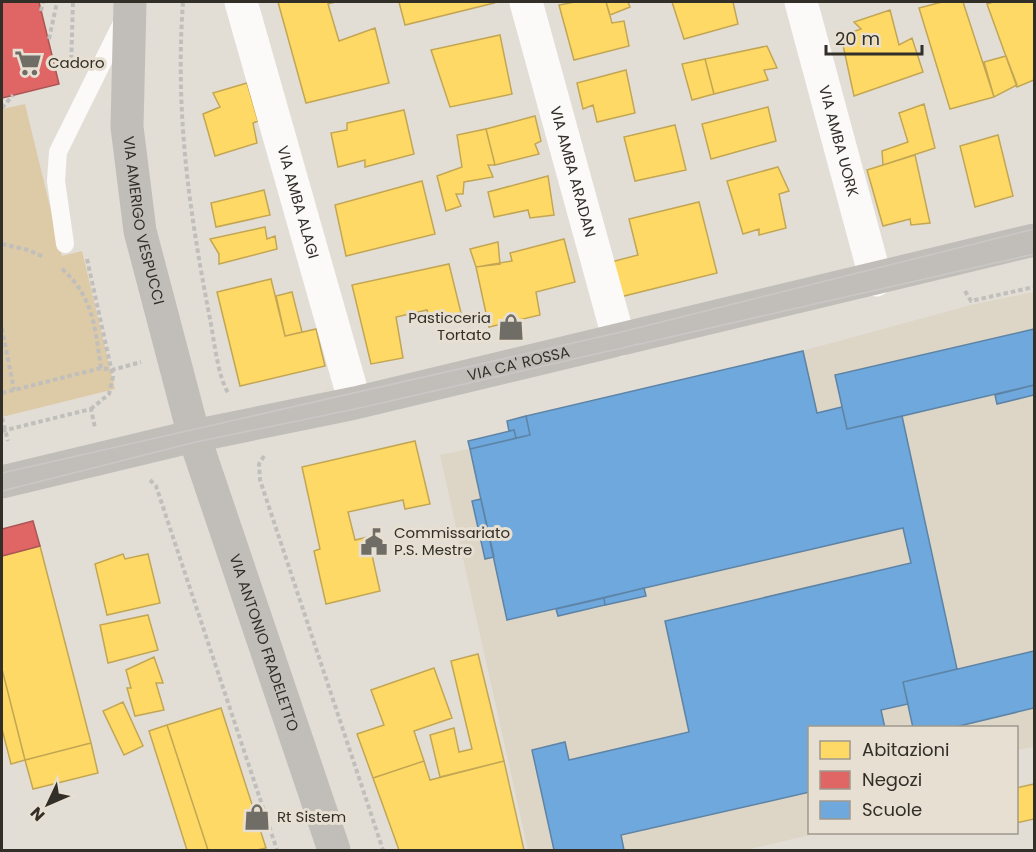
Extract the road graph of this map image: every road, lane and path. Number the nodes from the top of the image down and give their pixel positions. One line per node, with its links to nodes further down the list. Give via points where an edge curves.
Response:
1 (43, 2): 8 (path)
2 (57, 2): 9 (path)
3 (183, 2): 20 (path, via 183,156 215,345)
4 (241, 2): 24 (street, VIA AMBA ALAGI)
5 (526, 2): 19 (street, VIA AMBA ARADAN)
6 (801, 2): 15 (street, VIA AMBA UORK)
7 (130, 5): 14 (lane, via 58,152 56,181); 27 (street, VIA AMERIGO VESPUCCI, via 127,127 140,231)
8 (41, 11)
9 (49, 39)
10 (13, 95): 11 (path)
11 (2, 108)
12 (1035, 240): 15 (street, VIA CA' ROSSA)
13 (2, 244): 21 (path, via 53,262 77,282 91,308)
14 (65, 244)
15 (876, 280): 19 (street, VIA CA' ROSSA)
16 (963, 284): 17 (path, via 971,301)
17 (1035, 287)
18 (2, 328): 22 (path)
19 (619, 340): 24 (street, VIA CA' ROSSA)
20 (206, 347)
21 (101, 368): 22 (path); 26 (path, via 112,370 113,383 109,394 91,410)
22 (14, 390): 23 (path)
23 (2, 393)
24 (355, 404): 27 (street, VIA CA' ROSSA)
25 (2, 418): 26 (path)
26 (3, 431): 28 (path)
27 (194, 436): 30 (street, VIA CA' ROSSA); 33 (street, VIA ANTONIO FRADELETTO)
28 (8, 441)
29 (259, 472): 34 (path, via 298,601)
30 (2, 482)
31 (160, 498): 32 (path)
32 (277, 850)
33 (334, 850)
34 (383, 850)

